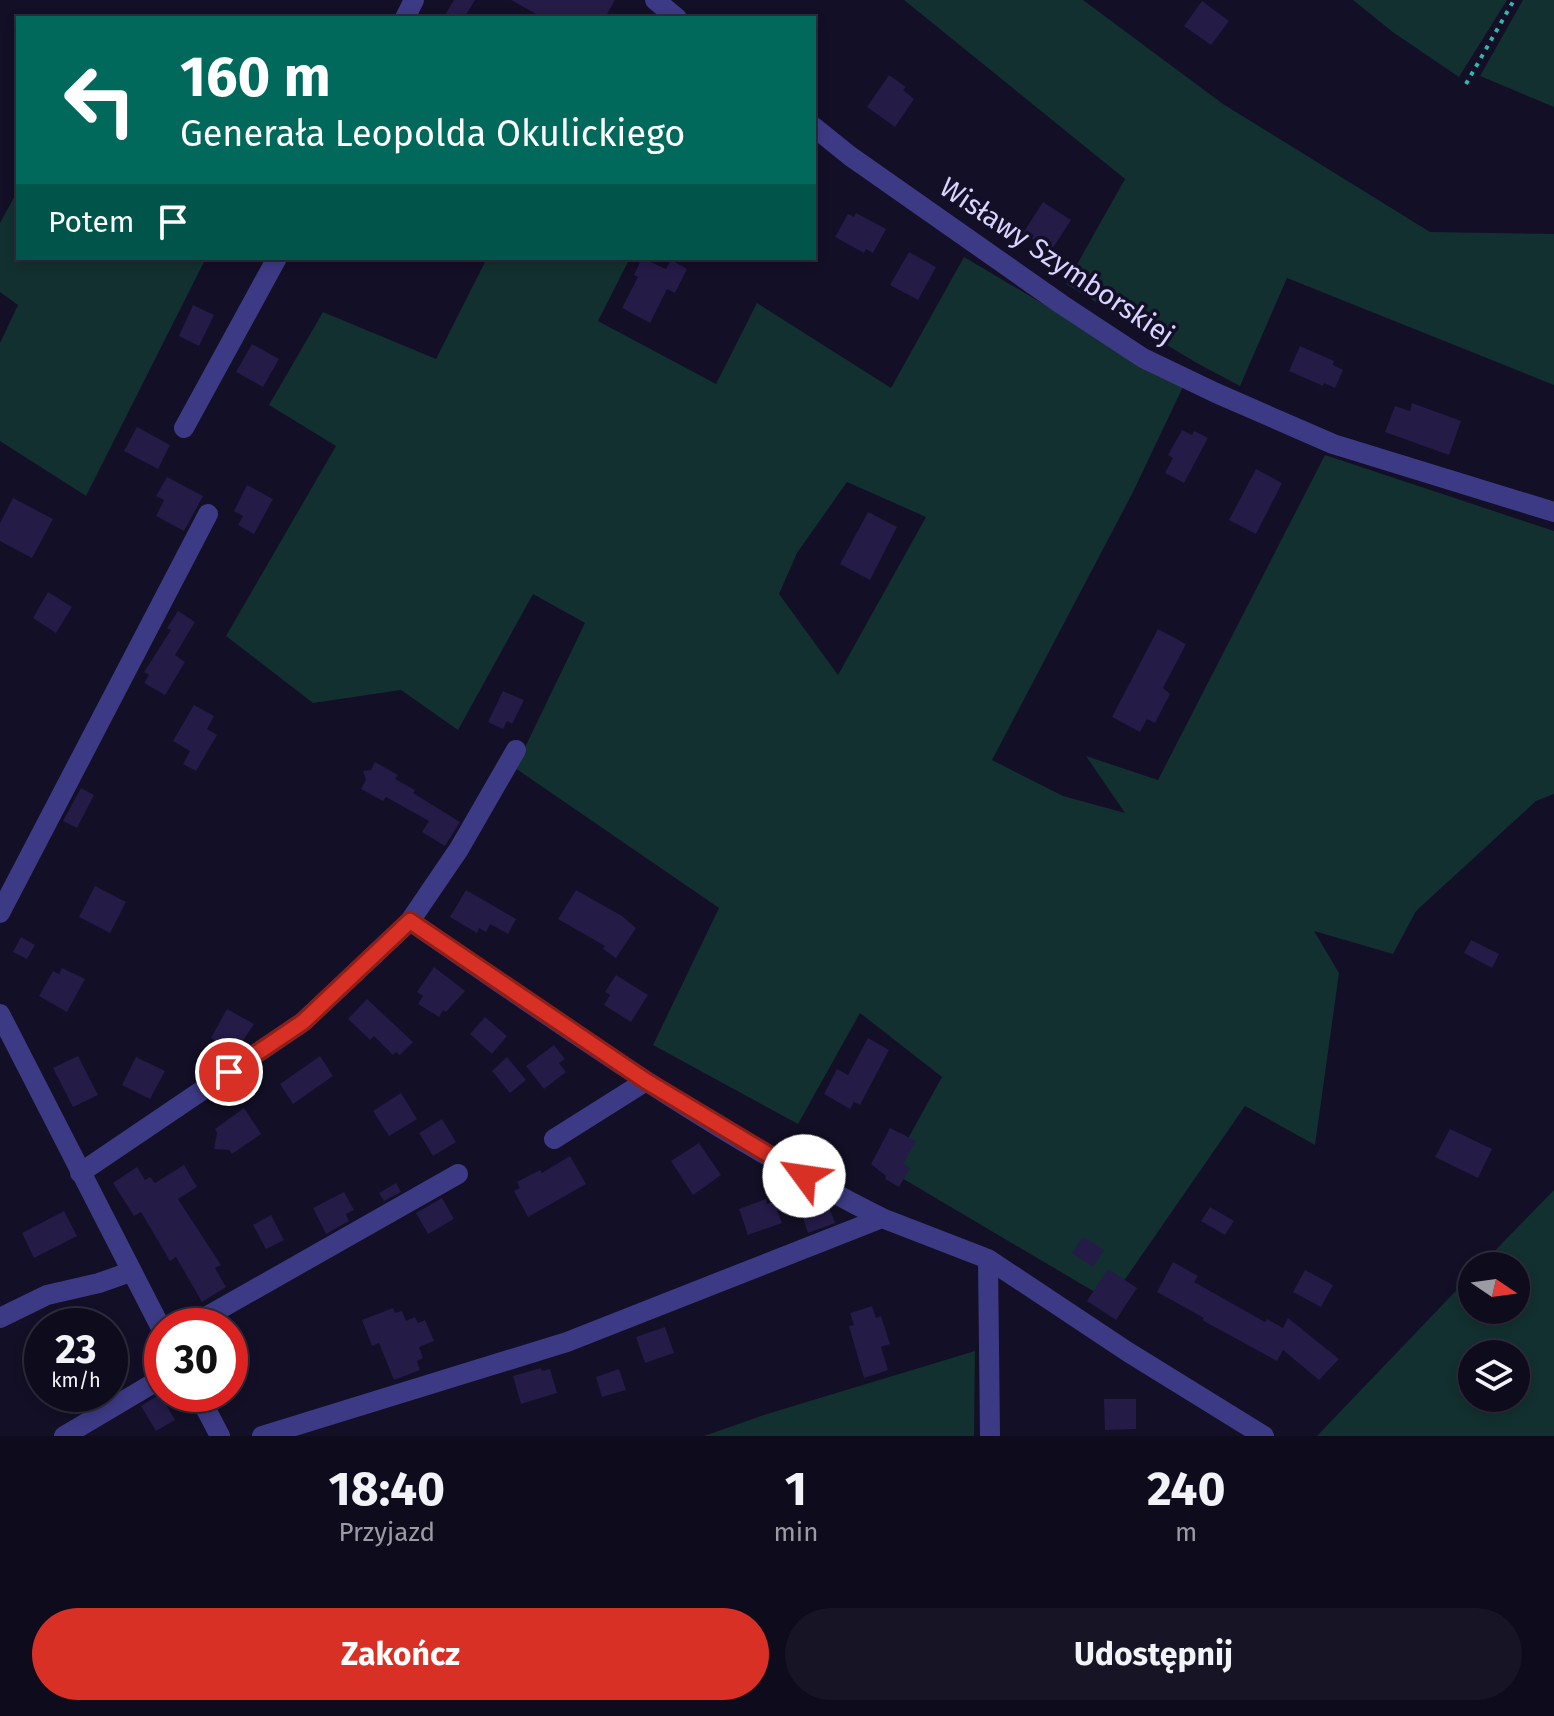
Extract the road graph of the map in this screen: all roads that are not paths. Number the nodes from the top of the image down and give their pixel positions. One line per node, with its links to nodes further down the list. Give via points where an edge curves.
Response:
1 (655, 0): 2 (street)
2 (675, 16)
3 (816, 129): 6 (street, Wisławy Szymborskiej, via 1143,358 1333,444)
4 (276, 260): 5 (street)
5 (184, 428)
6 (1554, 512)
7 (208, 514): 9 (street)
8 (516, 750): 10 (street)
9 (0, 913)
10 (410, 921): 12 (street); 14 (street, via 303,1022)
11 (0, 1014): 14 (street)
12 (646, 1081): 13 (street); 16 (street)
13 (554, 1139)
14 (80, 1173): 18 (street)
15 (458, 1174): 20 (street)
16 (882, 1218): 17 (street); 26 (street, via 567,1342)
17 (988, 1259): 27 (street); 28 (street)
18 (130, 1272): 19 (street); 21 (street, via 47,1295)
19 (150, 1308)
20 (222, 1308)
21 (0, 1318)
22 (144, 1389): 24 (street)
23 (207, 1412): 25 (street)
24 (64, 1436)
25 (220, 1436)
26 (262, 1436)
27 (990, 1436)
28 (1264, 1436)

